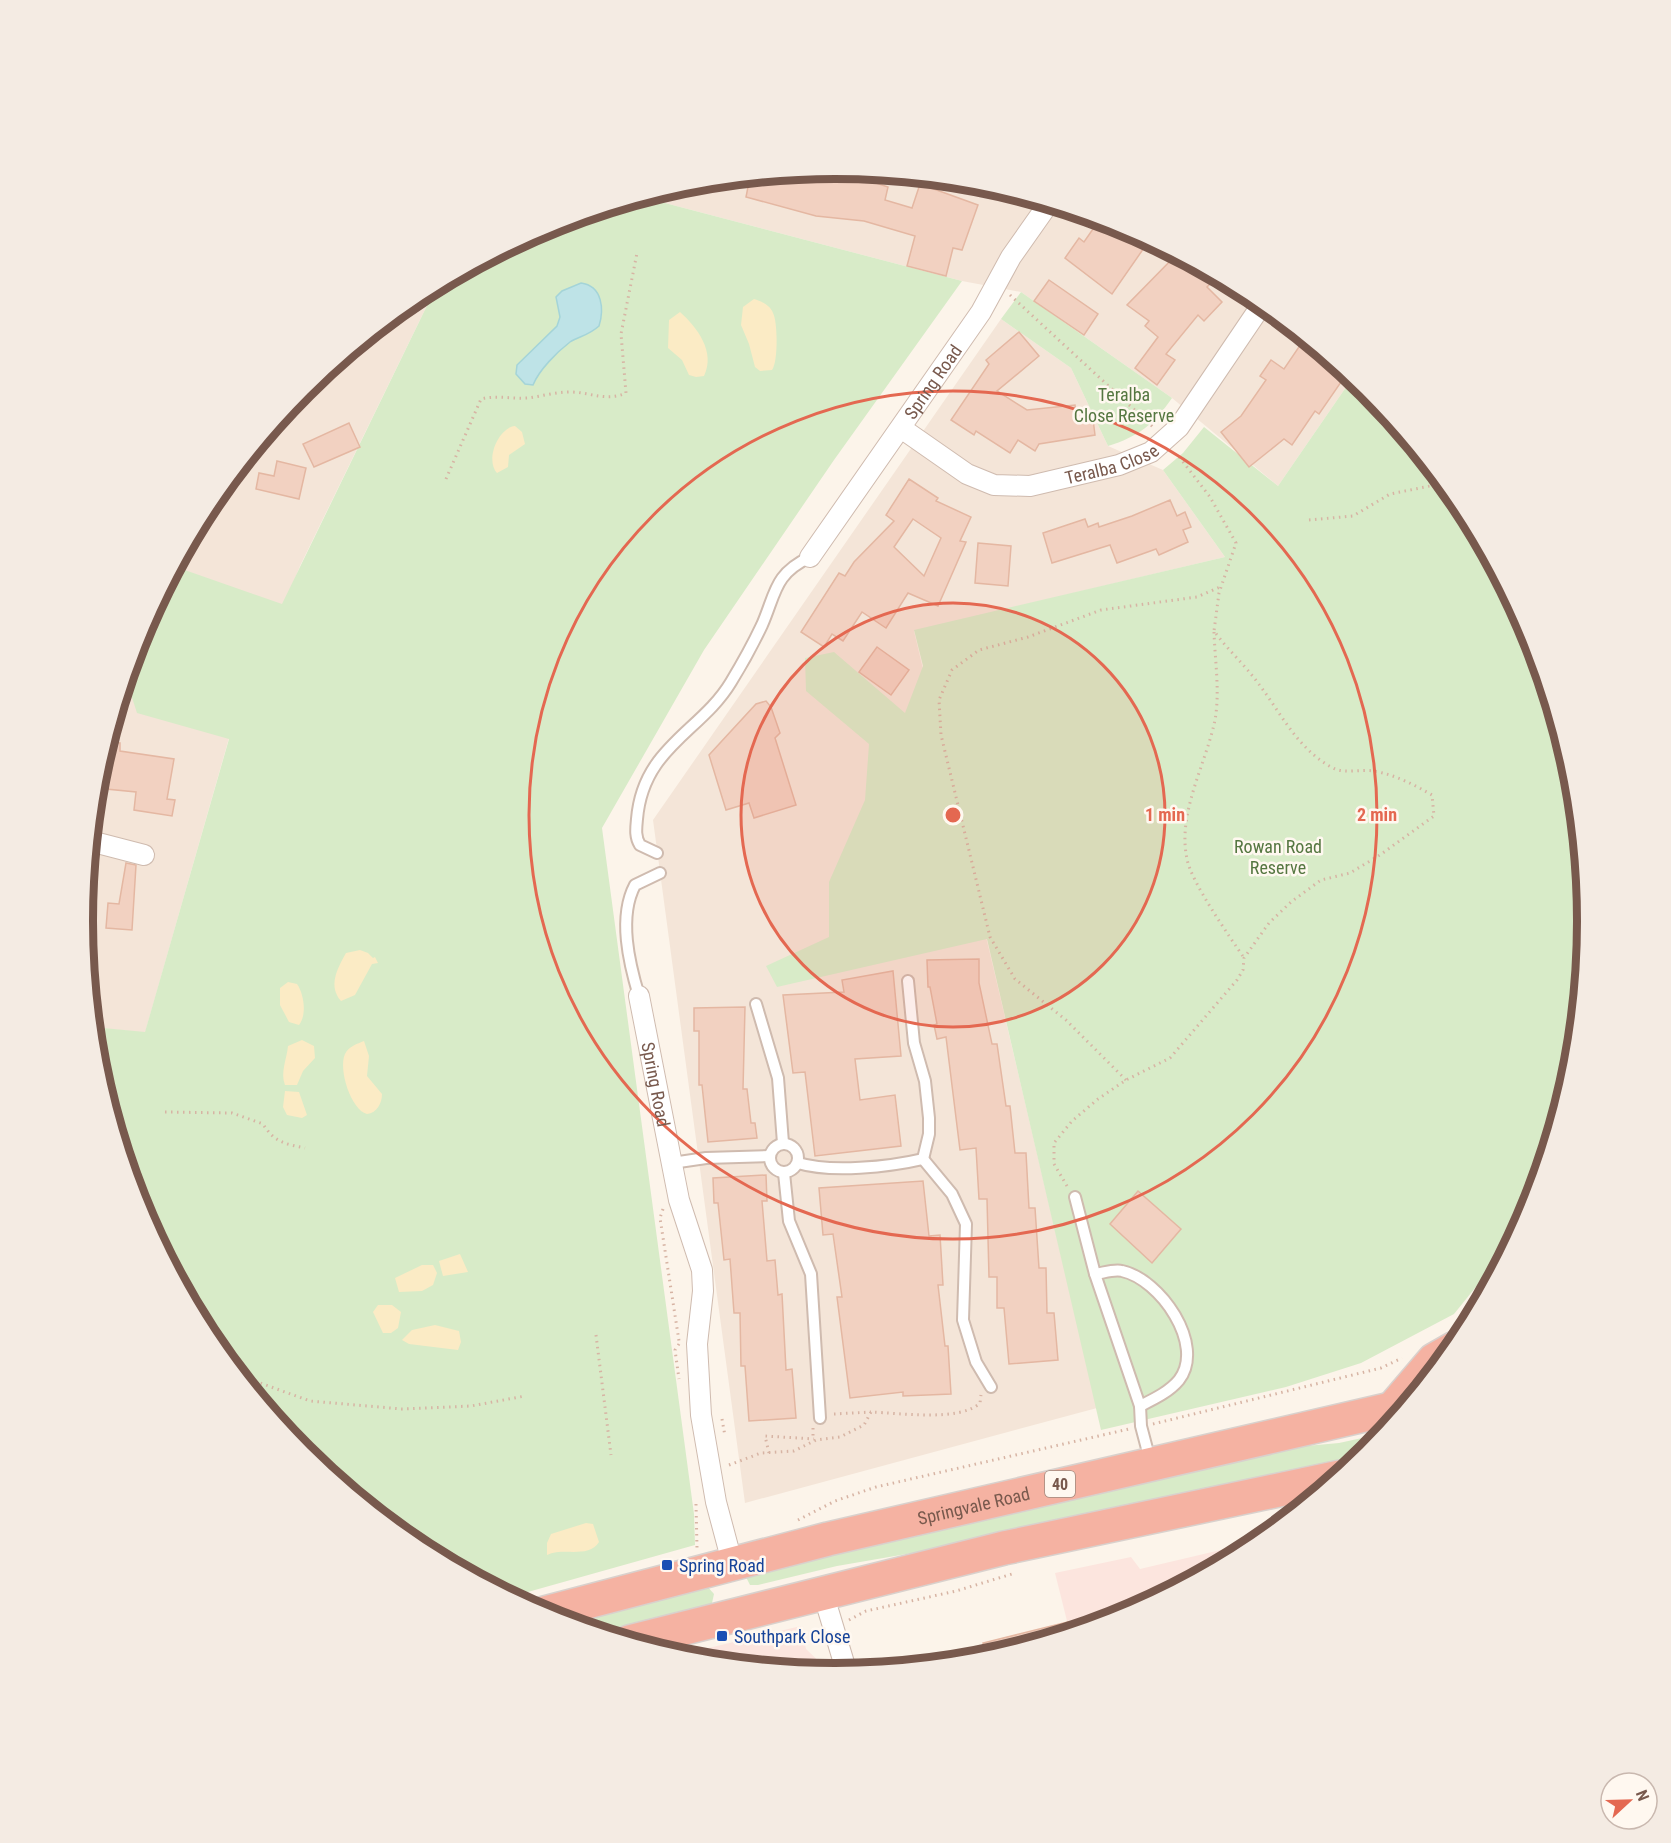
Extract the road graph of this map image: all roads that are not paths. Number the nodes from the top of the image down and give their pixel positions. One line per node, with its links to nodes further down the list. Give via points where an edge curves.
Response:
1 (1045, 209): 3 (street, Spring Road, via 1011,257 981,312)
2 (1258, 311): 3 (street, Teralba Close, via 1179,427 1142,456 1119,465 1040,484 994,485 975,479)
3 (901, 428): 4 (street, Spring Road)
4 (810, 557): 6 (lane, via 791,567 776,588 730,685 669,747 649,778 639,802 636,834 640,845)
5 (98, 843): 7 (street)
6 (657, 853)
7 (144, 855)
8 (660, 873): 10 (lane, via 635,885 627,908)
9 (908, 981): 14 (lane, via 928,1118)
10 (639, 996): 15 (street, Spring Road)
11 (756, 1004): 12 (lane, via 778,1078)
12 (783, 1143): 13 (lane, via 774,1147); 16 (lane, via 793,1149)
13 (770, 1156): 15 (lane); 17 (lane, via 774,1167)
14 (923, 1159): 16 (lane, via 823,1168); 22 (lane, via 952,1194 967,1227 963,1320 972,1352)
15 (672, 1163): 28 (street, Spring Road, via 702,1270 697,1364 704,1437)
16 (798, 1163): 17 (lane, via 793,1171)
17 (784, 1173): 25 (lane, via 789,1221 811,1274)
18 (1075, 1197): 19 (lane)
19 (1095, 1274): 23 (lane); 23 (lane, via 1122,1271 1148,1282 1169,1305 1182,1330 1188,1354 1180,1379 1159,1397)
20 (1437, 1356): 21 (highway)
21 (1417, 1384)
22 (991, 1387)
23 (1140, 1406): 26 (lane)
24 (1397, 1408): 26 (highway, Springvale Road / 40)
25 (820, 1417)
26 (1151, 1463): 28 (highway, Springvale Road / 40)
27 (1325, 1480): 29 (highway, via 1085,1530)
28 (729, 1552): 30 (highway, Springvale Road / 40); 31 (highway)
29 (823, 1593): 31 (highway); 33 (street)
30 (542, 1603)
31 (744, 1612): 32 (highway)
32 (642, 1639)
33 (844, 1664)

